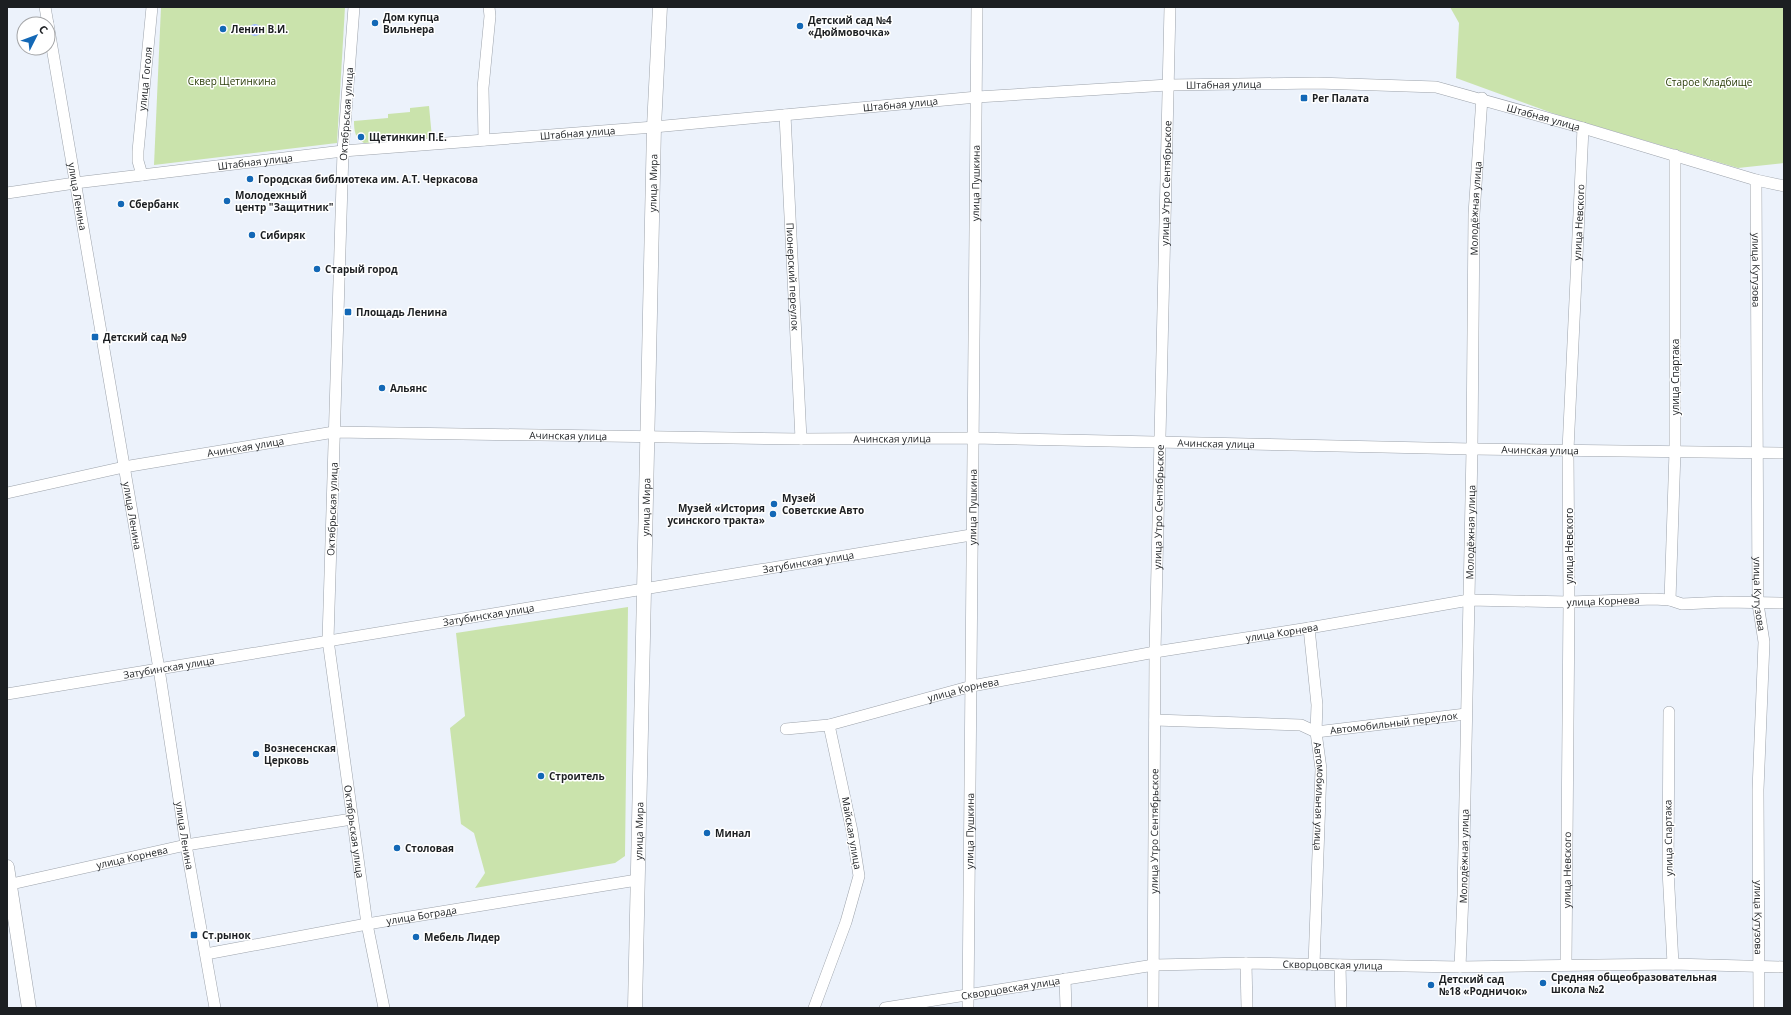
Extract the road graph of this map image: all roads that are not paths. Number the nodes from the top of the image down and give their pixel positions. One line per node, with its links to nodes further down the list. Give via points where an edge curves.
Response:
1 (152, 7): 17 (street, улица Гоголя, via 138,151)
2 (354, 7): 15 (street, Октябрьская улица)
3 (489, 7): 14 (street, via 483,88)
4 (660, 7): 12 (main road, улица Мира)
5 (977, 7): 9 (street, улица Пушкина)
6 (1170, 7): 8 (street, улица Утро Сентябрьское)
7 (53, 56): 19 (street, улица Ленина)
8 (1168, 85): 9 (street, Штабная улица); 10 (street, Штабная улица, via 1316,83 1436,87); 26 (street, улица Утро Сентябрьское)
9 (977, 97): 11 (street, Штабная улица); 24 (street, улица Пушкина)
10 (1482, 98): 13 (street, Штабная улица); 27 (street, Молодёжная улица, via 1474,214)
11 (785, 115): 12 (street, Штабная улица); 25 (street, Пионерский переулок)
12 (654, 127): 14 (street, Штабная улица); 23 (main road, улица Мира)
13 (1583, 128): 16 (street, Штабная улица); 28 (street, улица Невского)
14 (484, 140): 15 (street, Штабная улица)
15 (343, 151): 17 (street, Штабная улица); 22 (street, Октябрьская улица)
16 (1675, 155): 18 (street, Штабная улица); 29 (street, улица Спартака)
17 (142, 175): 19 (street, Штабная улица)
18 (1756, 180): 20 (street, Штабная улица); 30 (street, улица Кутузова)
19 (75, 182): 21 (street, Штабная улица); 32 (street, улица Ленина)
20 (1784, 186)
21 (7, 192)
22 (334, 432): 23 (street, Ачинская улица); 32 (street, Ачинская улица); 42 (street, Октябрьская улица)
23 (648, 436): 25 (street, Ачинская улица); 35 (main road, улица Мира)
24 (974, 438): 25 (street, Ачинская улица); 26 (street, Ачинская улица); 34 (street, улица Пушкина)
25 (800, 439)
26 (1159, 441): 27 (street, Ачинская улица); 43 (street, улица Утро Сентябрьское)
27 (1472, 449): 28 (street, Ачинская улица); 36 (street, Молодёжная улица)
28 (1568, 450): 29 (street, Ачинская улица); 38 (street, улица Невского)
29 (1675, 451): 30 (street, Ачинская улица); 37 (street, улица Спартака)
30 (1757, 453): 31 (street, Ачинская улица); 40 (street, улица Кутузова)
31 (1784, 453)
32 (124, 467): 33 (street, Ачинская улица); 44 (street, улица Ленина)
33 (7, 493)
34 (971, 535): 35 (street, Затубинская улица); 45 (street, улица Пушкина)
35 (644, 589): 42 (street, Затубинская улица); 56 (main road, улица Мира)
36 (1469, 600): 38 (street, улица Корнева); 41 (street, улица Корнева); 48 (street, Молодёжная улица)
37 (1670, 600): 38 (street, улица Корнева); 40 (street, улица Корнева, via 1682,604)
38 (1569, 602): 61 (street, улица Невского)
39 (1784, 603): 40 (street, улица Корнева)
40 (1758, 604): 66 (street, улица Кутузова, via 1764,642 1758,790)
41 (1310, 628): 43 (street, улица Корнева); 52 (street, Автомобильная улица, via 1317,705)
42 (328, 640): 44 (street, Затубинская улица); 53 (street, Октябрьская улица)
43 (1154, 652): 45 (street, улица Корнева); 49 (street, улица Утро Сентябрьское)
44 (159, 669): 46 (street, Затубинская улица); 54 (street, улица Ленина)
45 (972, 686): 50 (street, улица Корнева); 70 (street, улица Пушкина)
46 (7, 694)
47 (1669, 712): 62 (street, улица Спартака, via 1668,870)
48 (1466, 714): 52 (street, Автомобильный переулок); 67 (street, Молодёжная улица)
49 (1155, 720): 52 (street, Автомобильный переулок, via 1301,725); 63 (street, улица Утро Сентябрьское)
50 (829, 725): 51 (street, улица Корнева); 75 (street, Майская улица, via 845,793 859,876 846,922)
51 (786, 729)
52 (1316, 732): 64 (street, Автомобильная улица, via 1321,769)
53 (352, 819): 54 (street, улица Корнева); 58 (street, Октябрьская улица)
54 (186, 846): 57 (street, улица Корнева); 59 (street, улица Ленина)
55 (7, 867): 57 (main road)
56 (637, 880): 58 (street, улица Бограда); 74 (main road, улица Мира)
57 (8, 885): 71 (main road)
58 (367, 924): 59 (street, улица Бограда); 73 (street, Октябрьская улица)
59 (206, 954): 72 (street, улица Ленина)
60 (1246, 963): 63 (street, Скворцовская улица); 64 (street, Скворцовская улица); 80 (street)
61 (1566, 964): 62 (street, Скворцовская улица); 67 (street, Скворцовская улица)
62 (1673, 964): 66 (street, Скворцовская улица)
63 (1154, 965): 69 (street, Скворцовская улица); 79 (street, улица Утро Сентябрьское)
64 (1314, 965): 65 (street, Скворцовская улица)
65 (1340, 965): 67 (street, Скворцовская улица); 81 (street)
66 (1759, 966): 68 (street, Скворцовская улица); 82 (street, улица Кутузова)
67 (1460, 967)
68 (1784, 967)
69 (1065, 978): 70 (street, Скворцовская улица); 78 (street)
70 (968, 994): 76 (street, Скворцовская улица); 77 (street, улица Пушкина)
71 (29, 1008)
72 (215, 1008)
73 (384, 1008)
74 (635, 1008)
75 (814, 1008)
76 (885, 1008)
77 (968, 1008)
78 (1066, 1008)
79 (1153, 1008)
80 (1247, 1008)
81 (1341, 1008)
82 (1759, 1008)

